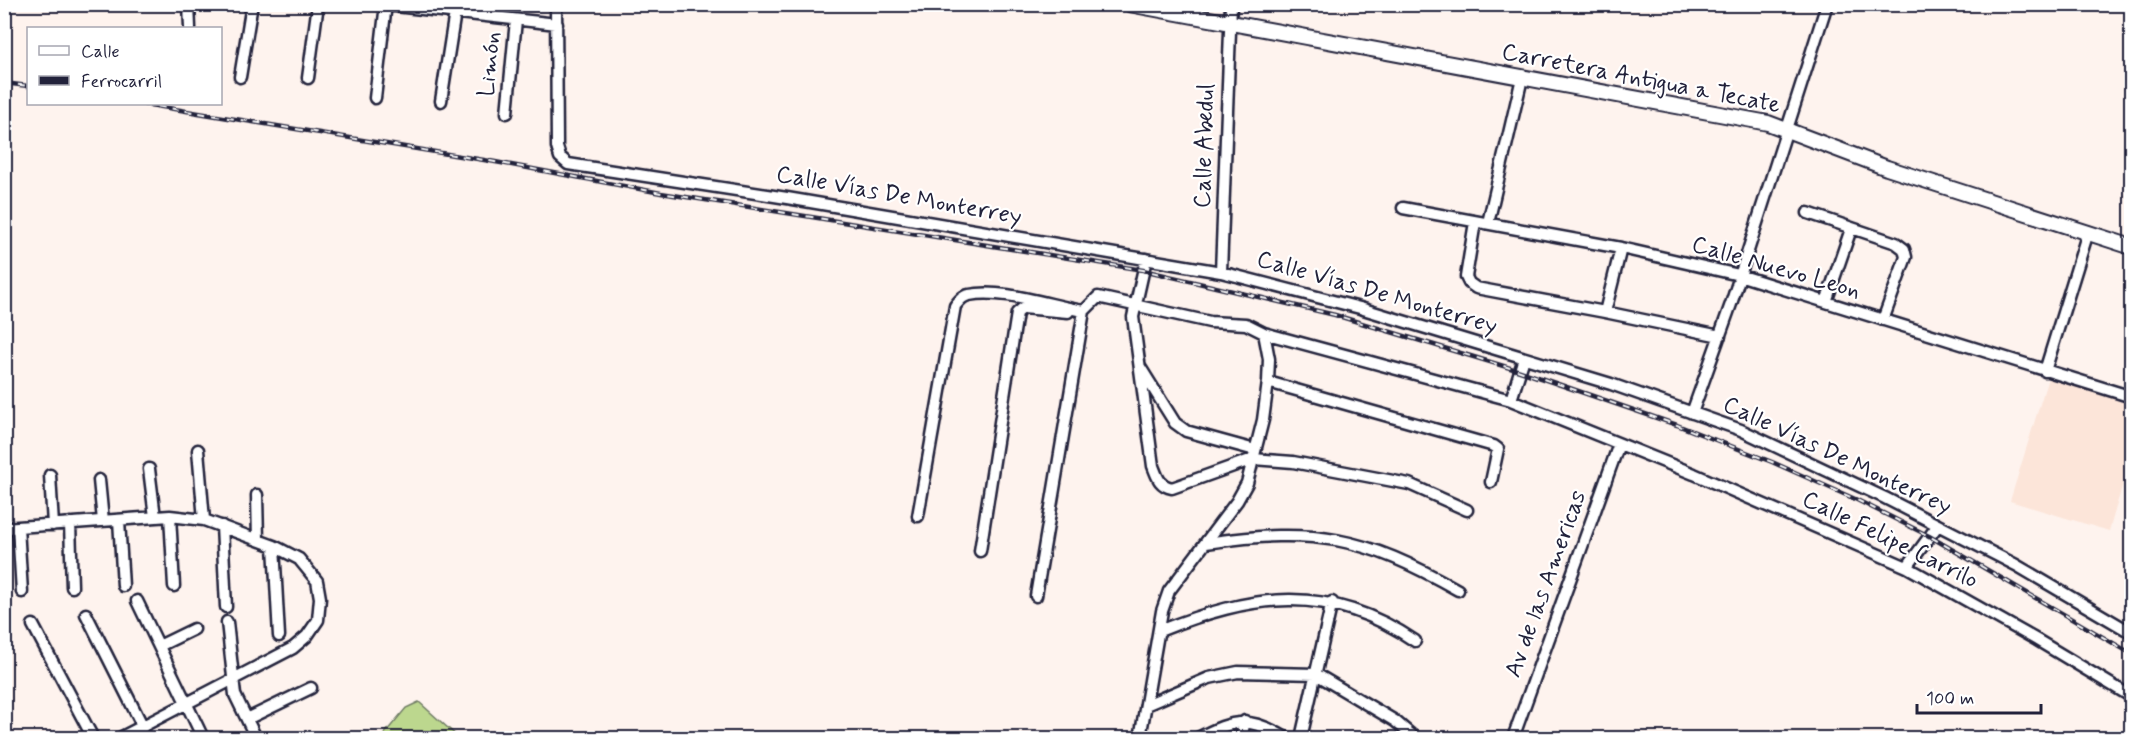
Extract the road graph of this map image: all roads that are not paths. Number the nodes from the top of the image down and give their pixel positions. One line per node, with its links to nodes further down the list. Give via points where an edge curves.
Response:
1 (189, 4): 14 (street)
2 (252, 4): 15 (street)
3 (318, 4): 16 (street)
4 (377, 4): 9 (street)
5 (556, 4): 13 (street)
6 (1129, 4): 12 (main road, Carretera Antigua a Tecate)
7 (1231, 4): 12 (street, Calle Abedul)
8 (1827, 4): 21 (street)
9 (386, 5): 10 (street); 18 (street)
10 (454, 12): 11 (street); 19 (street)
11 (516, 20): 13 (street); 20 (street, Limón)
12 (1230, 23): 17 (main road, Carretera Antigua a Tecate); 31 (street, Calle Abedul)
13 (556, 24): 30 (street, Calle Vías De Monterrey, via 560,157 568,164)
14 (190, 27)
15 (240, 77)
16 (308, 78)
17 (1522, 78): 21 (main road, Carretera Antigua a Tecate, via 1767,123); 25 (street)
18 (375, 98)
19 (441, 101)
20 (507, 113)
21 (1786, 130): 27 (main road, Carretera Antigua a Tecate, via 1887,168); 32 (street)
22 (1403, 207): 24 (street, Calle Nuevo Leon)
23 (1808, 213): 26 (street)
24 (1475, 222): 25 (street, Calle Nuevo Leon); 36 (street, via 1466,277 1469,284)
25 (1488, 223): 29 (street, Calle Nuevo Leon)
26 (1851, 229): 33 (street); 37 (street, via 1904,249 1906,257)
27 (2088, 232): 28 (main road, Carretera Antigua a Tecate); 42 (street)
28 (2132, 247)
29 (1621, 248): 32 (street, Calle Nuevo Leon); 36 (street)
30 (1146, 259): 31 (street, Calle Vías De Monterrey); 34 (street)
31 (1221, 272): 40 (street, Calle Vías De Monterrey, via 1360,308)
32 (1739, 275): 33 (street, Calle Nuevo Leon); 39 (street)
33 (1826, 302): 37 (street, Calle Nuevo Leon)
34 (1137, 306): 35 (street, Calle Felipe Carrilo, via 1098,297); 38 (street, Calle Felipe Carrilo, via 1210,322 1246,324); 41 (street, via 1133,317)
35 (1079, 311): 57 (street, via 1007,296 961,298 955,306); 71 (street, via 1023,308 1017,313); 78 (street)
36 (1605, 312): 39 (street)
37 (1883, 321): 42 (street, Calle Nuevo Leon)
38 (1264, 333): 43 (street); 45 (street, Calle Felipe Carrilo)
39 (1720, 336): 46 (street)
40 (1524, 358): 45 (street); 46 (street, Calle Vías De Monterrey)
41 (1138, 364): 49 (street, via 1175,423 1186,431); 49 (street, via 1153,466 1165,487 1172,488)
42 (2045, 371): 44 (street, Calle Nuevo Leon)
43 (1268, 382): 49 (street); 53 (street, via 1494,446 1498,449)
44 (2132, 397)
45 (1511, 400): 47 (street, Calle Felipe Carrilo)
46 (1692, 413): 64 (street, Calle Vías De Monterrey, via 1774,445)
47 (1619, 444): 72 (street, Calle Felipe Carrilo); 110 (street, Av de las Americas)
48 (198, 450): 60 (street)
49 (1254, 454): 55 (street, via 1409,484); 69 (street, via 1247,483)
50 (149, 469): 58 (street)
51 (50, 475): 63 (street)
52 (99, 480): 61 (street)
53 (1491, 482)
54 (257, 495): 68 (street)
55 (1467, 510)
56 (170, 516): 58 (street); 60 (street); 74 (street)
57 (918, 516)
58 (155, 517): 59 (street)
59 (118, 520): 61 (street); 73 (street)
60 (204, 520): 65 (street)
61 (103, 521): 62 (street)
62 (70, 524): 63 (street); 75 (street)
63 (53, 525): 66 (street)
64 (1938, 525): 72 (street); 87 (street, Calle Vías De Monterrey)
65 (222, 526): 68 (street); 81 (street)
66 (18, 527): 67 (street); 77 (street)
67 (4, 528)
68 (258, 540): 70 (street)
69 (1206, 543): 76 (street, via 1257,535 1347,541 1414,565); 86 (street, via 1169,591)
70 (274, 546): 88 (street); 92 (street, via 299,559 317,582 318,621 293,648)
71 (980, 551)
72 (1907, 567): 94 (street, Calle Felipe Carrilo)
73 (123, 586)
74 (174, 586)
75 (72, 587)
76 (1458, 590)
77 (22, 592)
78 (1036, 596)
79 (137, 601): 90 (street)
80 (1332, 602): 86 (street, via 1274,600 1241,605 1212,611); 89 (street, via 1371,615); 91 (street)
81 (226, 608)
82 (86, 614): 99 (street)
83 (227, 622): 92 (street)
84 (33, 626): 100 (street)
85 (194, 629): 90 (street)
86 (1159, 631): 96 (street)
87 (2132, 633)
88 (279, 636)
89 (1415, 641)
90 (159, 646): 95 (street)
91 (1316, 674): 96 (street, via 1238,672 1209,678); 108 (street); 109 (street, via 1395,721)
92 (233, 680): 95 (street); 97 (street, via 235,695)
93 (312, 688): 97 (street)
94 (2132, 697)
95 (187, 704): 99 (street); 102 (street)
96 (1146, 705): 104 (street)
97 (247, 719): 103 (street)
98 (1245, 721): 105 (street, via 1233,722); 106 (street); 107 (street)
99 (143, 727): 101 (street)
100 (93, 738)
101 (120, 738)
102 (203, 738)
103 (256, 738)
104 (1140, 738)
105 (1198, 738)
106 (1241, 738)
107 (1286, 738)
108 (1301, 738)
109 (1415, 738)
110 (1513, 738)

